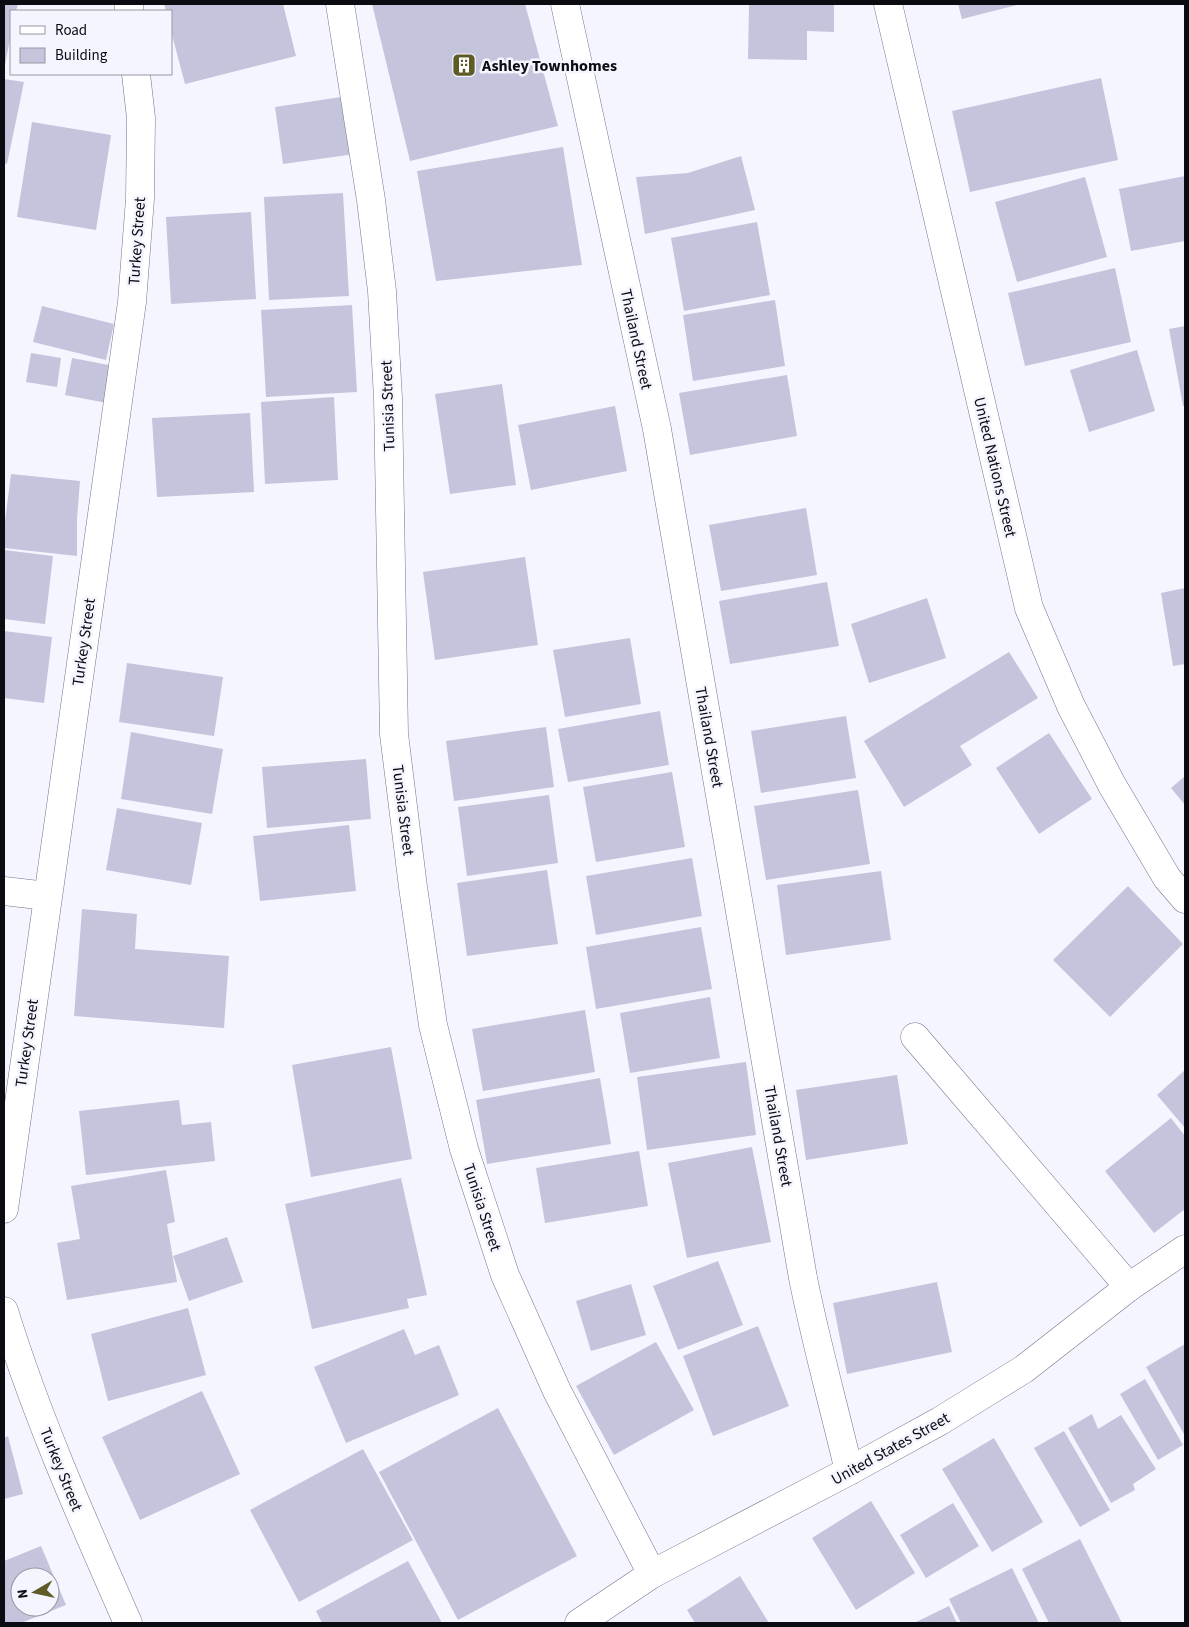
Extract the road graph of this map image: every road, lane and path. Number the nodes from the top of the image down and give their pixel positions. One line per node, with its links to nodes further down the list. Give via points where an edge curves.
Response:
1 (340, 4): 14 (street, Tunisia Street, via 382,291 388,398 394,734 433,1025 464,1149 505,1275 557,1392)
2 (565, 4): 13 (street, Thailand Street, via 657,429 803,1278)
3 (888, 4): 7 (street, United Nations Street, via 1029,608 1071,706 1112,785 1168,878)
4 (136, 75): 6 (street, Turkey Street, via 141,118 140,199 132,302)
5 (4, 891): 6 (street)
6 (47, 896): 9 (street, Turkey Street)
7 (1185, 899)
8 (915, 1036): 11 (street)
9 (4, 1209)
10 (1185, 1249): 11 (street, United States Street)
11 (1129, 1287): 13 (street, United States Street, via 1024,1369 940,1421)
12 (4, 1311): 15 (street, Turkey Street, via 58,1462)
13 (849, 1471): 14 (street, United States Street)
14 (652, 1574): 16 (street, United States Street)
15 (128, 1623)
16 (579, 1623)

